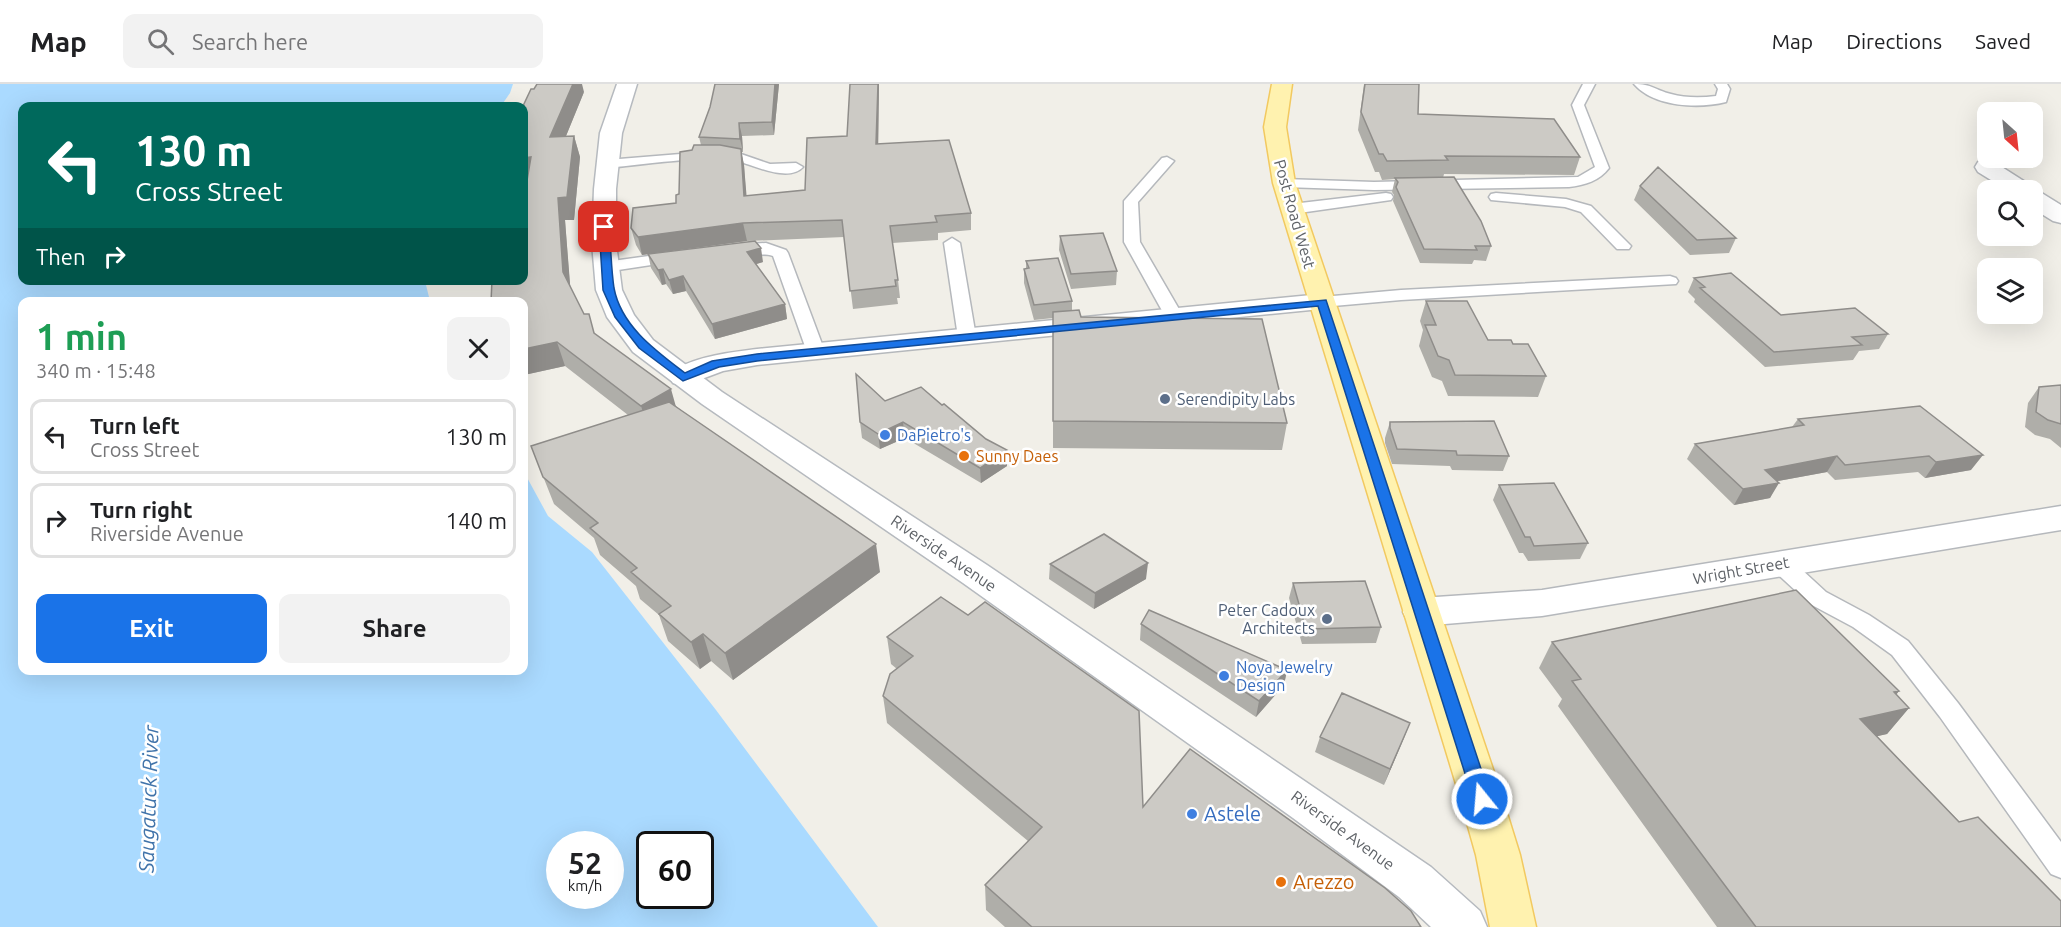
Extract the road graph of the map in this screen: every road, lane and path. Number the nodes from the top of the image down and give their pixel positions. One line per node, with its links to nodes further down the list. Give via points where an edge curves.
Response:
1 (627, 84): 7 (main road, Riverside Avenue, via 611,133)
2 (1282, 84): 11 (main road, Post Road West, via 1275,127)
3 (1589, 84): 11 (lane, via 1578,105 1602,168 1596,176 1569,183 1374,186)
4 (1640, 84): 5 (lane, via 1665,98 1683,102 1721,99)
5 (1721, 84)
6 (1167, 161): 19 (lane, via 1131,201 1132,242)
7 (607, 164): 8 (lane, via 705,156 738,157 768,168); 16 (main road, Riverside Avenue)
8 (796, 167)
9 (1988, 168): 10 (main road)
10 (2006, 180)
11 (1288, 196): 15 (lane, via 1425,195 1566,203 1586,209); 18 (main road, Post Road West)
12 (2043, 204): 13 (main road)
13 (2061, 216)
14 (952, 243): 20 (lane)
15 (1623, 246)
16 (605, 267): 21 (lane, via 756,248 780,253); 22 (main road, Riverside Avenue, via 609,290 629,330)
17 (1670, 281): 18 (lane)
18 (1322, 302): 19 (main road); 25 (main road, Post Road West)
19 (1174, 316): 20 (main road)
20 (967, 337): 21 (main road)
21 (816, 351): 22 (main road, via 716,364)
22 (683, 377): 27 (main road, Riverside Avenue, via 1298,798 1415,882)
23 (2061, 518): 24 (main road, Wright Street)
24 (1780, 563): 25 (main road, Wright Street, via 1542,603); 26 (lane, via 1818,598 1900,648)
25 (1421, 612): 28 (main road, Post Road West, via 1497,848)
26 (2061, 865)
27 (1464, 927)
28 (1513, 927)

